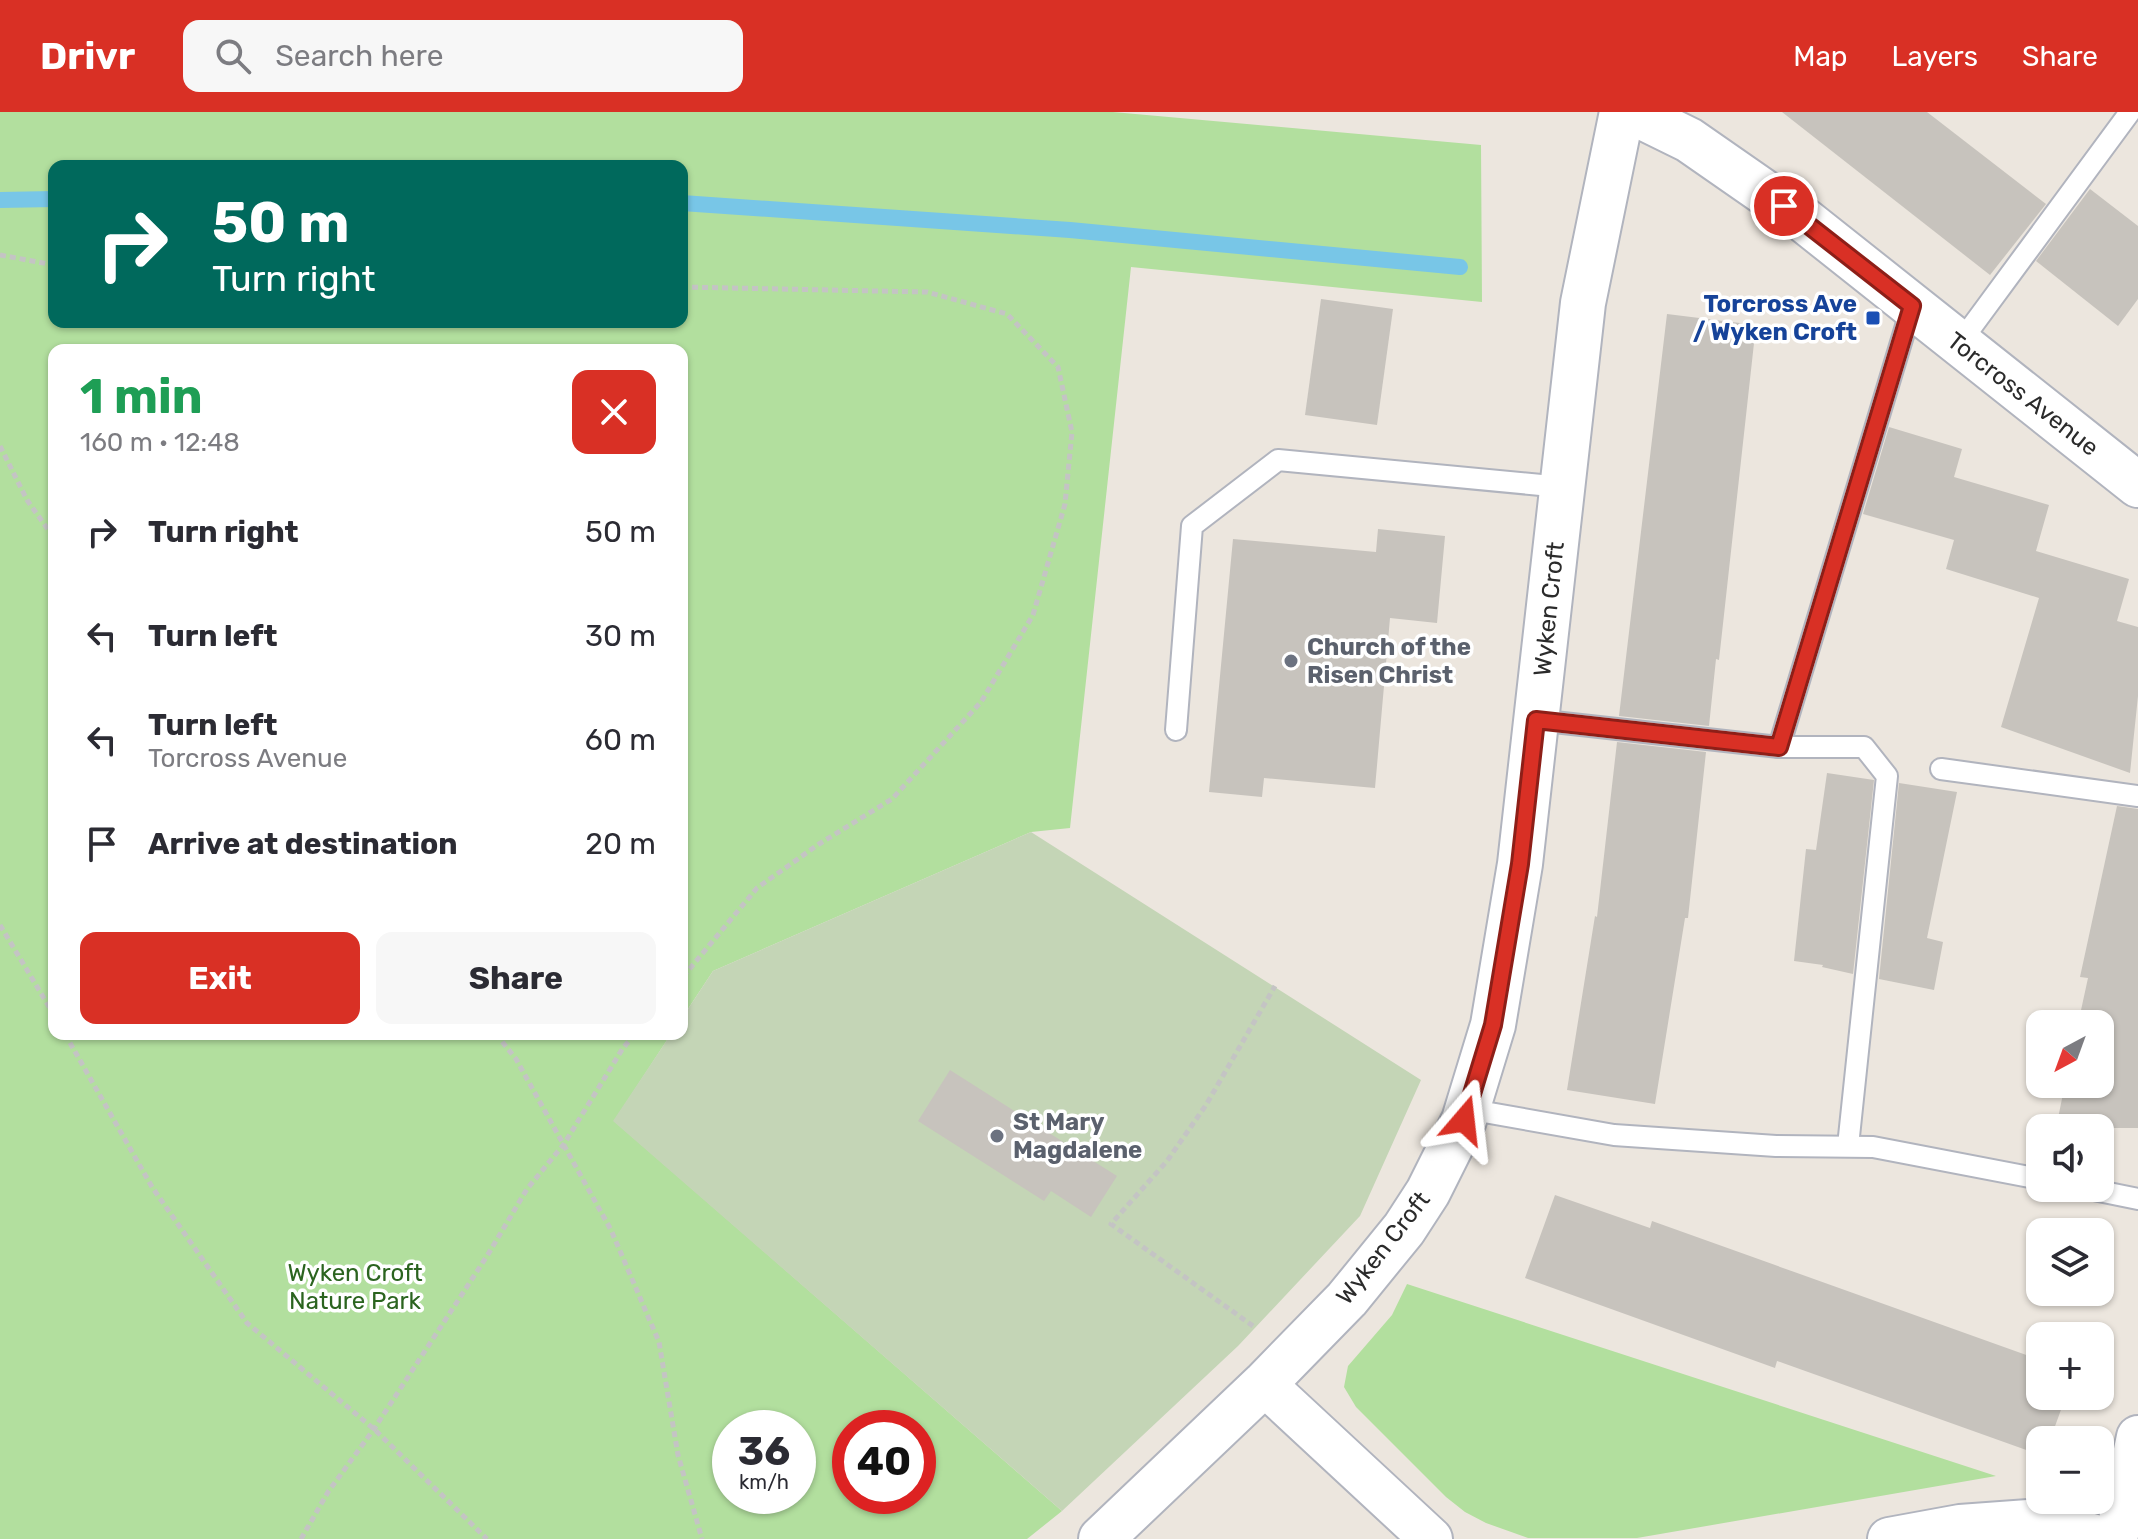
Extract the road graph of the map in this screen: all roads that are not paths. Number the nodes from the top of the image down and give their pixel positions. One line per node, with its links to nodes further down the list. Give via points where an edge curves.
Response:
1 (1622, 112): 7 (street, Wyken Croft, via 1583,303)
2 (1632, 112): 4 (street, Torcross Avenue, via 1689,140 1745,177)
3 (2130, 112): 5 (lane)
4 (1912, 306): 5 (street, Torcross Avenue); 10 (lane)
5 (1959, 344): 6 (street, Torcross Avenue)
6 (2138, 485)
7 (1562, 487): 8 (street, Wyken Croft); 9 (lane, via 1278,460 1192,526)
8 (1536, 720): 10 (lane); 13 (street, Wyken Croft, via 1520,864 1493,1025)
9 (1176, 730)
10 (1779, 747): 14 (lane, via 1864,747 1887,776)
11 (1941, 769): 12 (lane)
12 (2138, 796)
13 (1467, 1109): 14 (lane, via 1614,1135); 18 (street, Wyken Croft, via 1428,1192 1404,1229 1347,1299)
14 (1848, 1146): 15 (lane)
15 (2026, 1176)
16 (2114, 1194): 17 (lane)
17 (2138, 1199)
18 (1278, 1369): 20 (street, Wyken Croft); 21 (street)
19 (2138, 1437): 24 (street)
20 (1101, 1539)
21 (1431, 1539)
22 (1889, 1539): 23 (street, via 1960,1526 2043,1520)
23 (2105, 1539)
24 (2116, 1539)

